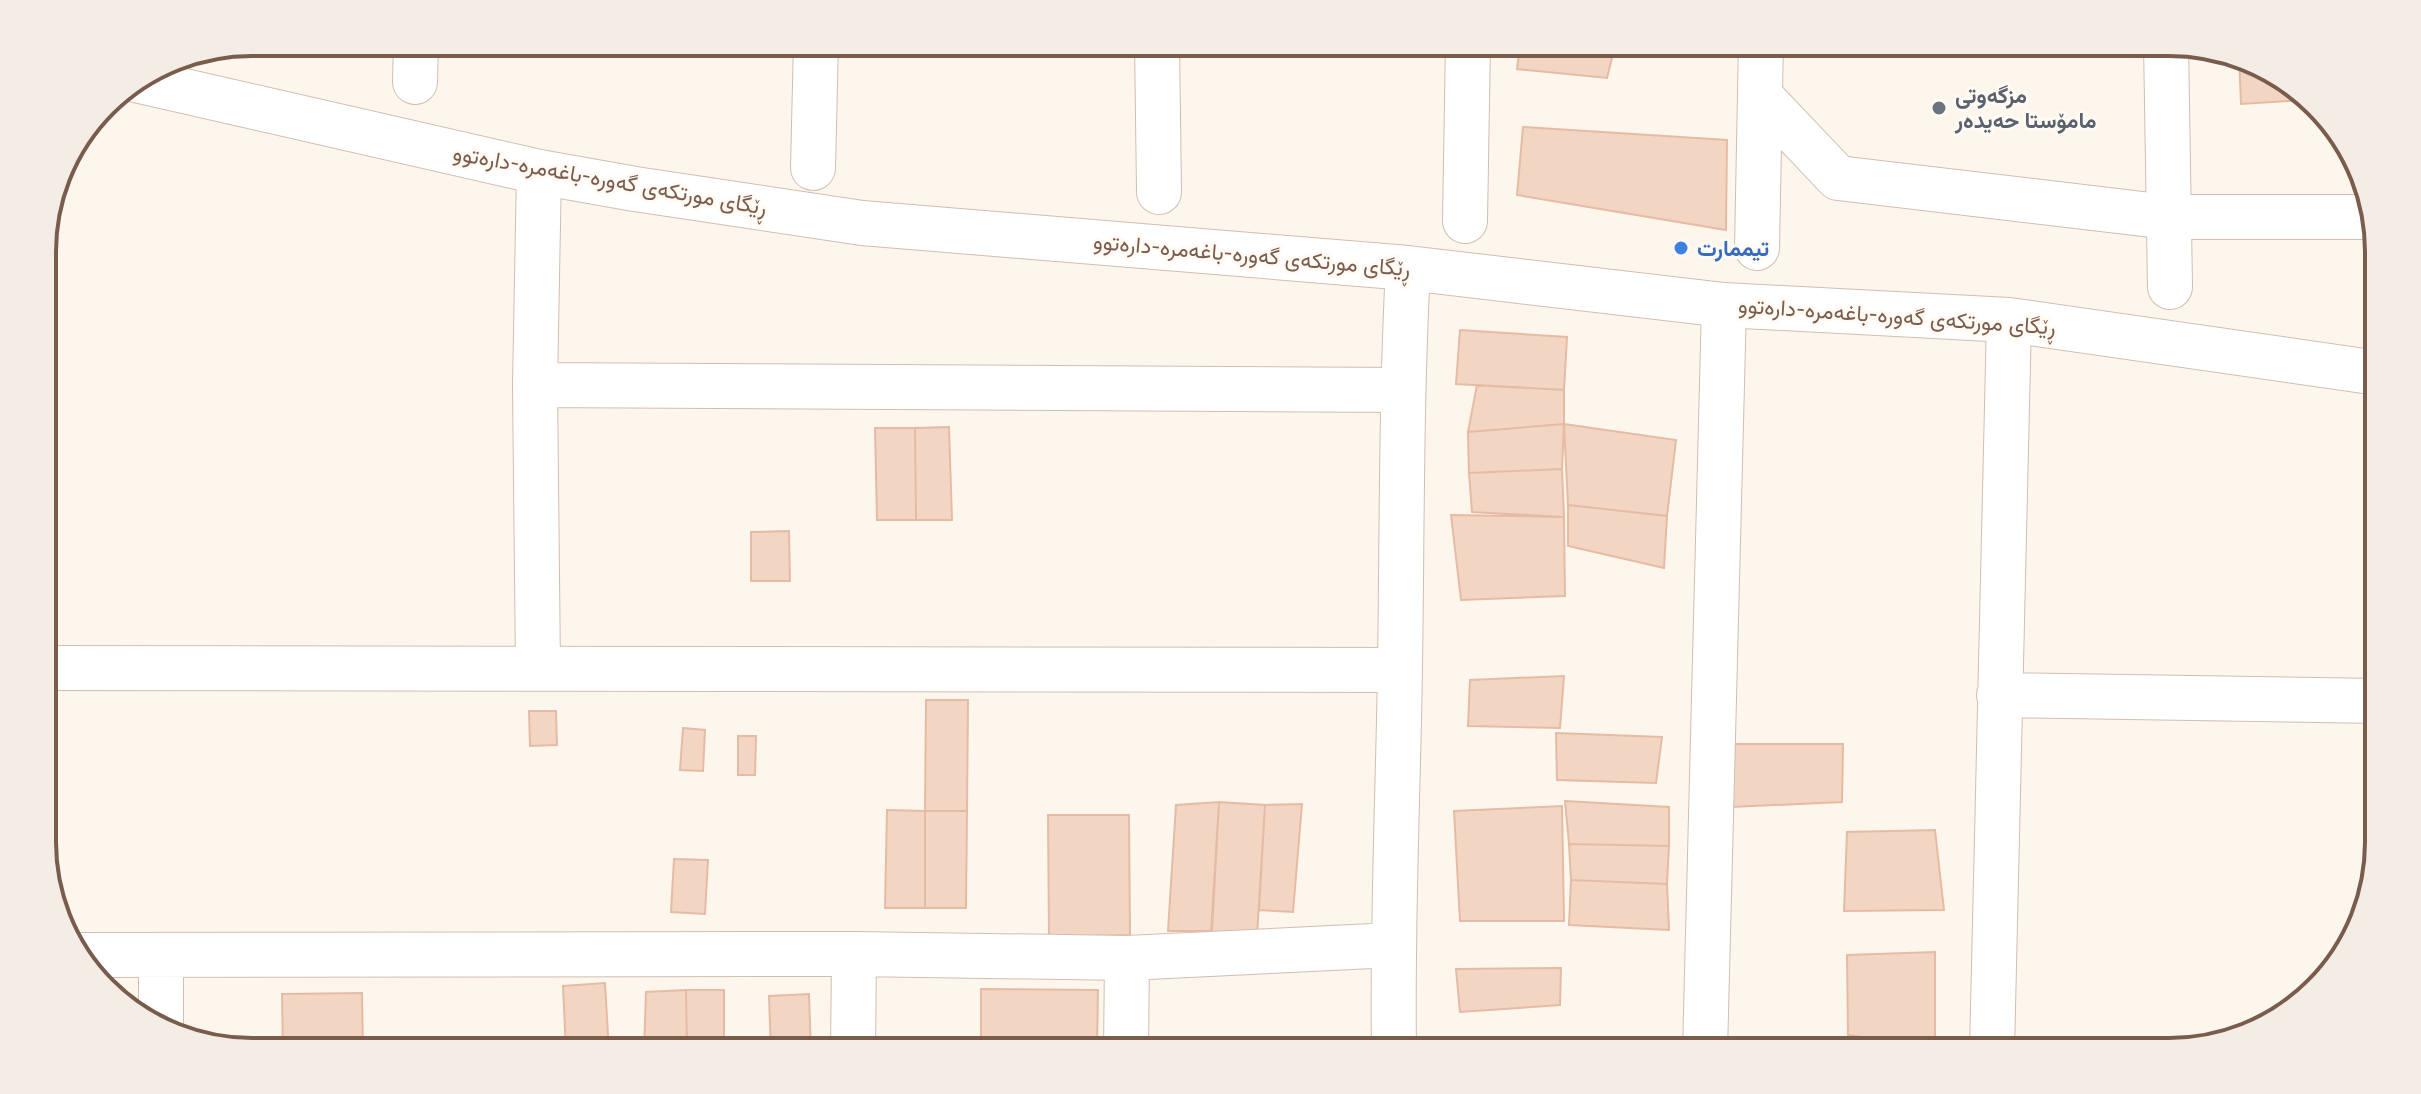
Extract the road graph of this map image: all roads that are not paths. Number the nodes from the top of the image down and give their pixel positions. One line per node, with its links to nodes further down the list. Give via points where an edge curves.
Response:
1 (816, 56): 8 (street)
2 (1157, 56): 10 (street)
3 (1468, 56): 13 (street)
4 (1761, 56): 7 (street)
5 (2166, 56): 11 (street)
6 (152, 84): 9 (street, ڕێگای مورتکەی گەورە-باغەمرە-دارەتوو)
7 (1760, 96): 11 (street, via 1838,178); 14 (street)
8 (813, 168)
9 (539, 172): 15 (street, ڕێگای مورتکەی گەورە-باغەمرە-دارەتوو, via 862,223); 20 (street)
10 (1159, 192)
11 (2168, 217): 12 (street); 16 (street)
12 (2361, 217)
13 (1465, 221)
14 (1757, 248)
15 (1408, 268): 17 (street, ڕێگای مورتکەی گەورە-باغەمرە-دارەتوو); 21 (street)
16 (2170, 287)
17 (1724, 305): 18 (street, ڕێگای مورتکەی گەورە-باغەمرە-دارەتوو); 36 (street)
18 (2009, 320): 19 (street, ڕێگای مورتکەی گەورە-باغەمرە-دارەتوو); 25 (street)
19 (2365, 371)
20 (535, 385): 21 (street); 23 (street)
21 (1402, 390): 24 (street)
22 (56, 668): 23 (street)
23 (538, 669): 24 (street)
24 (1400, 670): 27 (street)
25 (1999, 695): 26 (street); 37 (street)
26 (2365, 701)
27 (1393, 945): 31 (street); 35 (street)
28 (854, 954): 30 (street); 31 (street); 33 (street)
29 (93, 955): 30 (street)
30 (161, 955): 32 (street)
31 (1127, 958): 34 (street)
32 (161, 1015)
33 (853, 1038)
34 (1126, 1038)
35 (1394, 1038)
36 (1705, 1038)
37 (1992, 1038)

